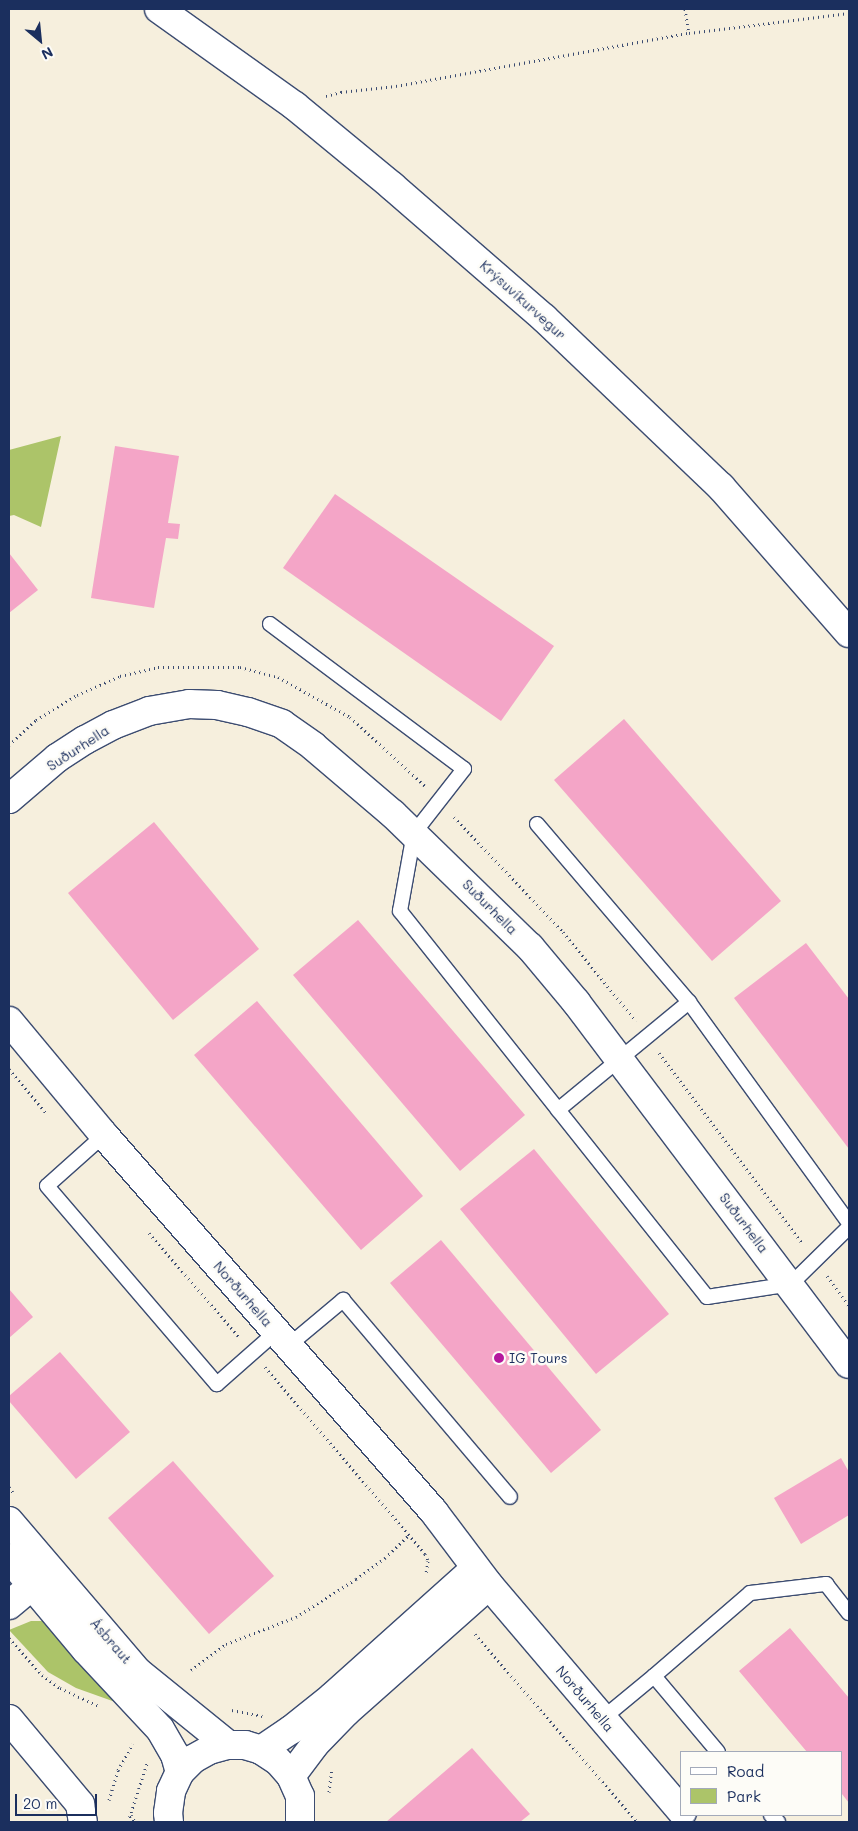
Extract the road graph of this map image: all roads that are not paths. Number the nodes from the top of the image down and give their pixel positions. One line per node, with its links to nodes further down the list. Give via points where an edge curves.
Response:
1 (159, 9): 3 (street, Krýsuvíkurvegur, via 295,106 551,325 721,487)
2 (270, 624): 6 (lane, via 464,769)
3 (849, 633)
4 (9, 799): 6 (street, Suðurhella, via 57,758 113,725 149,711 189,704 217,705 282,724 349,776)
5 (537, 824): 7 (lane)
6 (414, 833): 9 (street, Suðurhella, via 530,947); 10 (lane, via 400,911)
7 (689, 1002): 9 (lane); 12 (lane)
8 (9, 1021): 11 (street, Norðurhella)
9 (618, 1058): 10 (lane); 14 (street, Suðurhella)
10 (558, 1110): 14 (lane, via 706,1297)
11 (104, 1134): 15 (street, Norðurhella); 15 (lane, via 47,1186 217,1384 253,1353)
12 (849, 1223)
13 (849, 1227): 14 (lane)
14 (790, 1284): 16 (street, Suðurhella)
15 (282, 1339): 17 (lane, via 343,1300); 20 (street, Norðurhella, via 434,1512)
16 (849, 1364)
17 (510, 1497)
18 (9, 1522): 27 (street, Ásbraut, via 138,1672)
19 (9, 1558): 21 (street, Ásbraut)
20 (482, 1576): 25 (street, Norðurhella); 28 (street, via 291,1730); 31 (street, via 319,1740)
21 (32, 1586): 22 (street); 30 (street, Ásbraut, via 160,1729 175,1755)
22 (9, 1605)
23 (849, 1613): 24 (lane, via 826,1584 750,1593)
24 (654, 1676): 25 (lane); 29 (lane)
25 (602, 1719): 32 (street, Norðurhella)
26 (9, 1720): 33 (street, via 80,1804)
27 (228, 1745): 28 (street); 30 (street, via 209,1750)
28 (261, 1750): 31 (street, via 278,1760)
29 (717, 1751)
30 (180, 1772): 34 (street, via 171,1792)
31 (291, 1776): 35 (street, via 300,1796)
32 (680, 1810)
33 (83, 1822)
34 (169, 1822)
35 (300, 1822)

